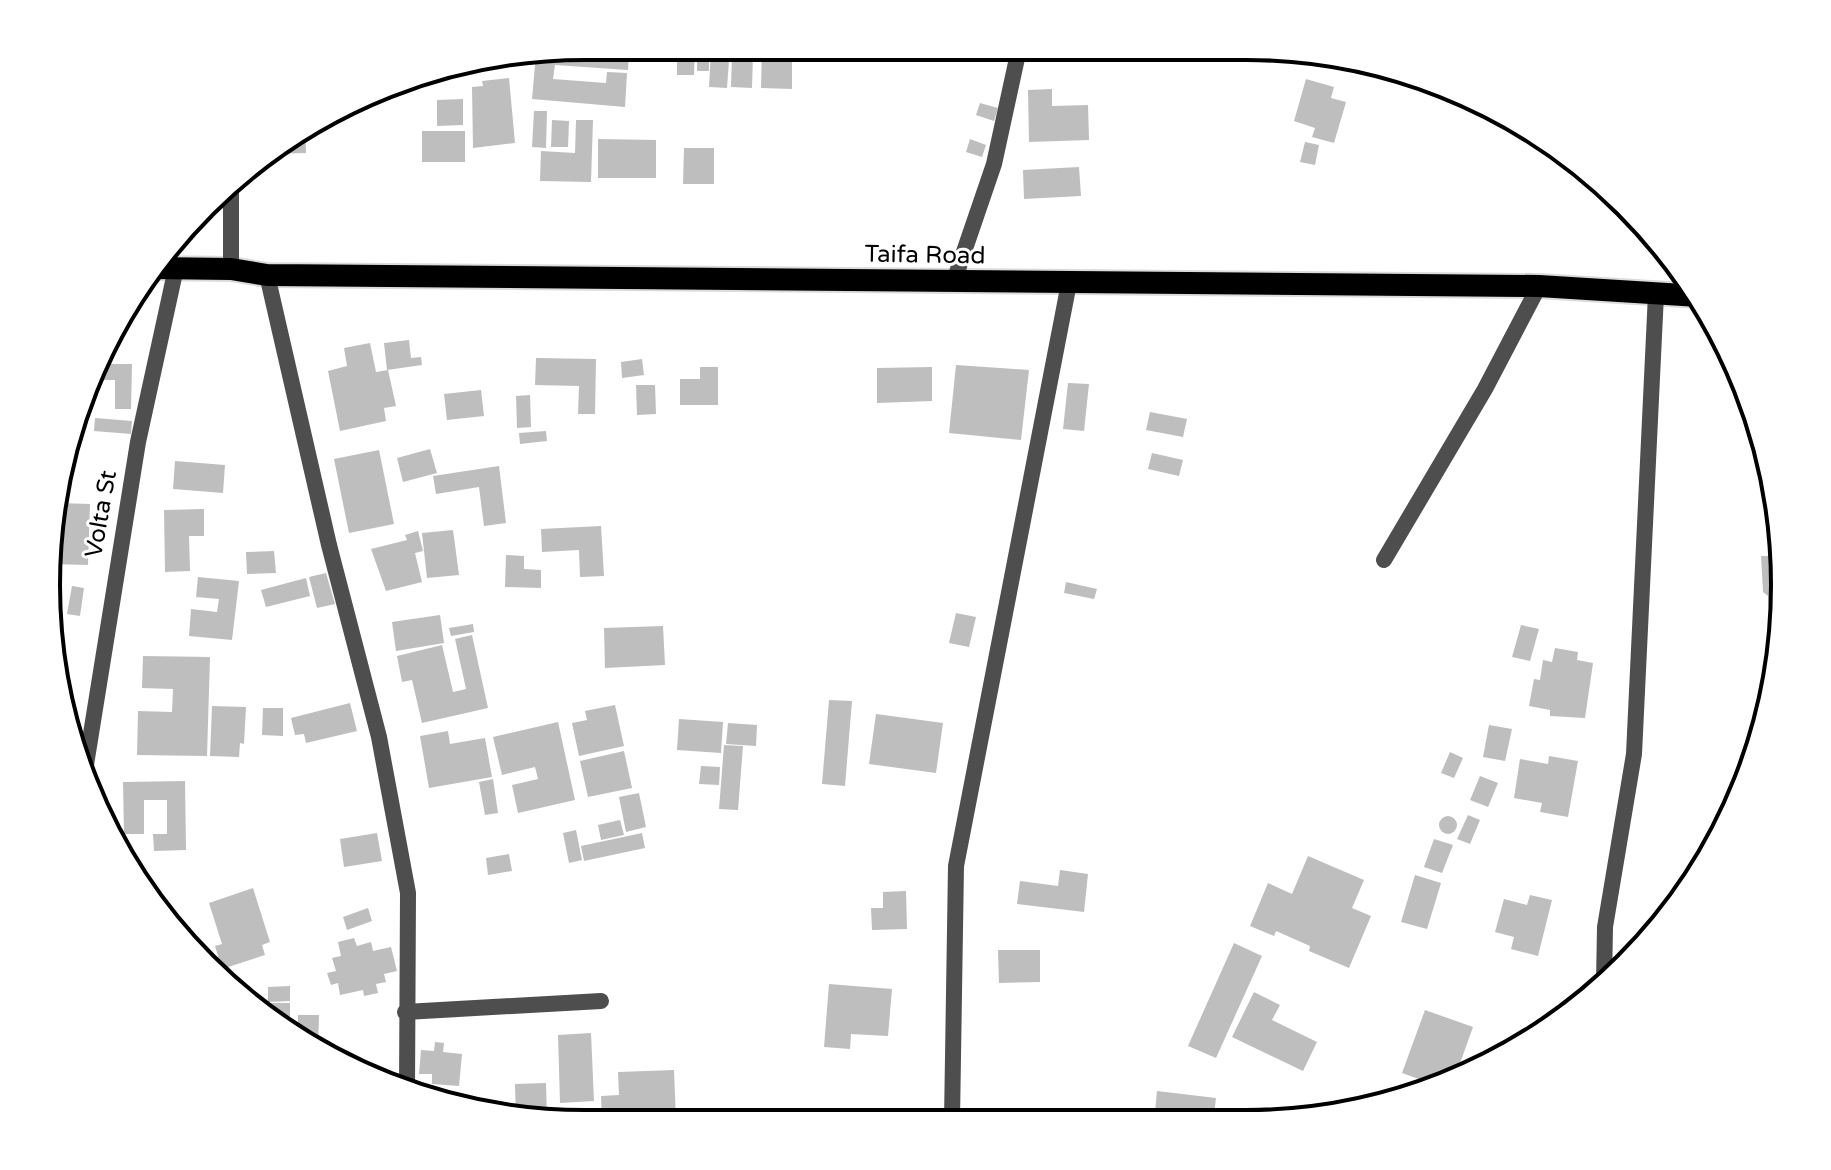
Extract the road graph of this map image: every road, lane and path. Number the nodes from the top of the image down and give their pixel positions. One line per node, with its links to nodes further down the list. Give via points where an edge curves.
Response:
1 (1017, 60): 7 (street, via 994,164)
2 (231, 198): 5 (street)
3 (166, 268): 4 (highway, Taifa Road)
4 (176, 268): 5 (highway, Taifa Road); 13 (street, Volta St, via 138,442)
5 (231, 269): 6 (highway, Taifa Road)
6 (267, 275): 7 (highway, Taifa Road); 16 (street, via 379,737 408,893)
7 (954, 281): 8 (highway, Taifa Road)
8 (1069, 283): 9 (highway, Taifa Road); 18 (street, via 956,866)
9 (1539, 286): 10 (highway, Taifa Road); 12 (street)
10 (1656, 294): 11 (highway, Taifa Road); 14 (street, via 1634,754 1605,927)
11 (1684, 295)
12 (1384, 560)
13 (88, 753)
14 (1604, 968)
15 (601, 1001): 16 (street)
16 (405, 1012): 17 (street)
17 (407, 1079)
18 (952, 1110)

